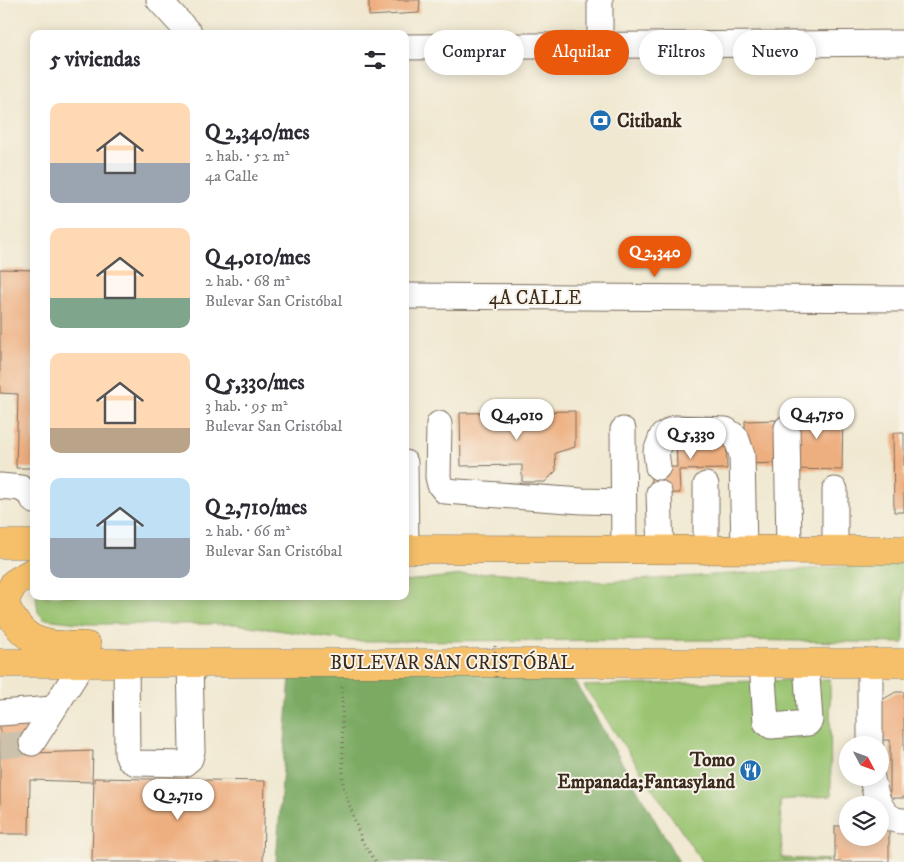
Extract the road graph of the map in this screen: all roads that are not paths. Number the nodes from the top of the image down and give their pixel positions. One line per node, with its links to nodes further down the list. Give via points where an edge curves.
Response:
1 (160, 0): 3 (street)
2 (600, 0): 4 (street)
3 (186, 30)
4 (600, 30)
5 (904, 43): 6 (street)
6 (629, 44)
7 (534, 45): 8 (street)
8 (409, 47)
9 (409, 296): 10 (street, 4A CALLE)
10 (904, 299)
11 (439, 424): 20 (street, via 438,477 445,491)
12 (787, 428): 25 (street)
13 (623, 430): 20 (street)
14 (658, 467): 24 (street, via 656,452 662,436 675,428 726,430 736,437 742,455)
15 (706, 485): 30 (street)
16 (0, 486): 19 (street, via 21,488)
17 (835, 490): 28 (street)
18 (659, 493): 27 (street)
19 (30, 495)
20 (623, 502): 26 (street)
21 (0, 544): 22 (main road)
22 (30, 544)
23 (409, 549): 26 (main road)
24 (744, 549): 25 (main road); 30 (main road)
25 (789, 549): 28 (main road)
26 (624, 550): 27 (main road)
27 (661, 550): 30 (main road)
28 (835, 550): 29 (main road)
29 (904, 550)
30 (706, 551)
31 (30, 573): 33 (main road, via 14,583 4,602 13,622 28,638 54,644 218,648)
32 (126, 662): 35 (main road, BULEVAR SAN CRISTÓBAL); 36 (main road, BULEVAR SAN CRISTÓBAL); 36 (street, via 130,760 136,763 184,764 192,751)
33 (351, 662): 36 (main road, BULEVAR SAN CRISTÓBAL); 37 (main road, BULEVAR SAN CRISTÓBAL)
34 (0, 663): 35 (main road, BULEVAR SAN CRISTÓBAL)
35 (83, 663): 41 (street)
36 (190, 663)
37 (762, 663): 38 (main road, BULEVAR SAN CRISTÓBAL); 38 (street, via 766,722 771,726 808,723 810,720)
38 (806, 663): 39 (main road, BULEVAR SAN CRISTÓBAL)
39 (870, 663): 40 (main road, BULEVAR SAN CRISTÓBAL); 43 (street)
40 (904, 663)
41 (53, 709): 42 (street); 44 (street)
42 (0, 713)
43 (870, 736)
44 (32, 743)
45 (873, 786): 46 (street, via 884,813)
46 (904, 821)

